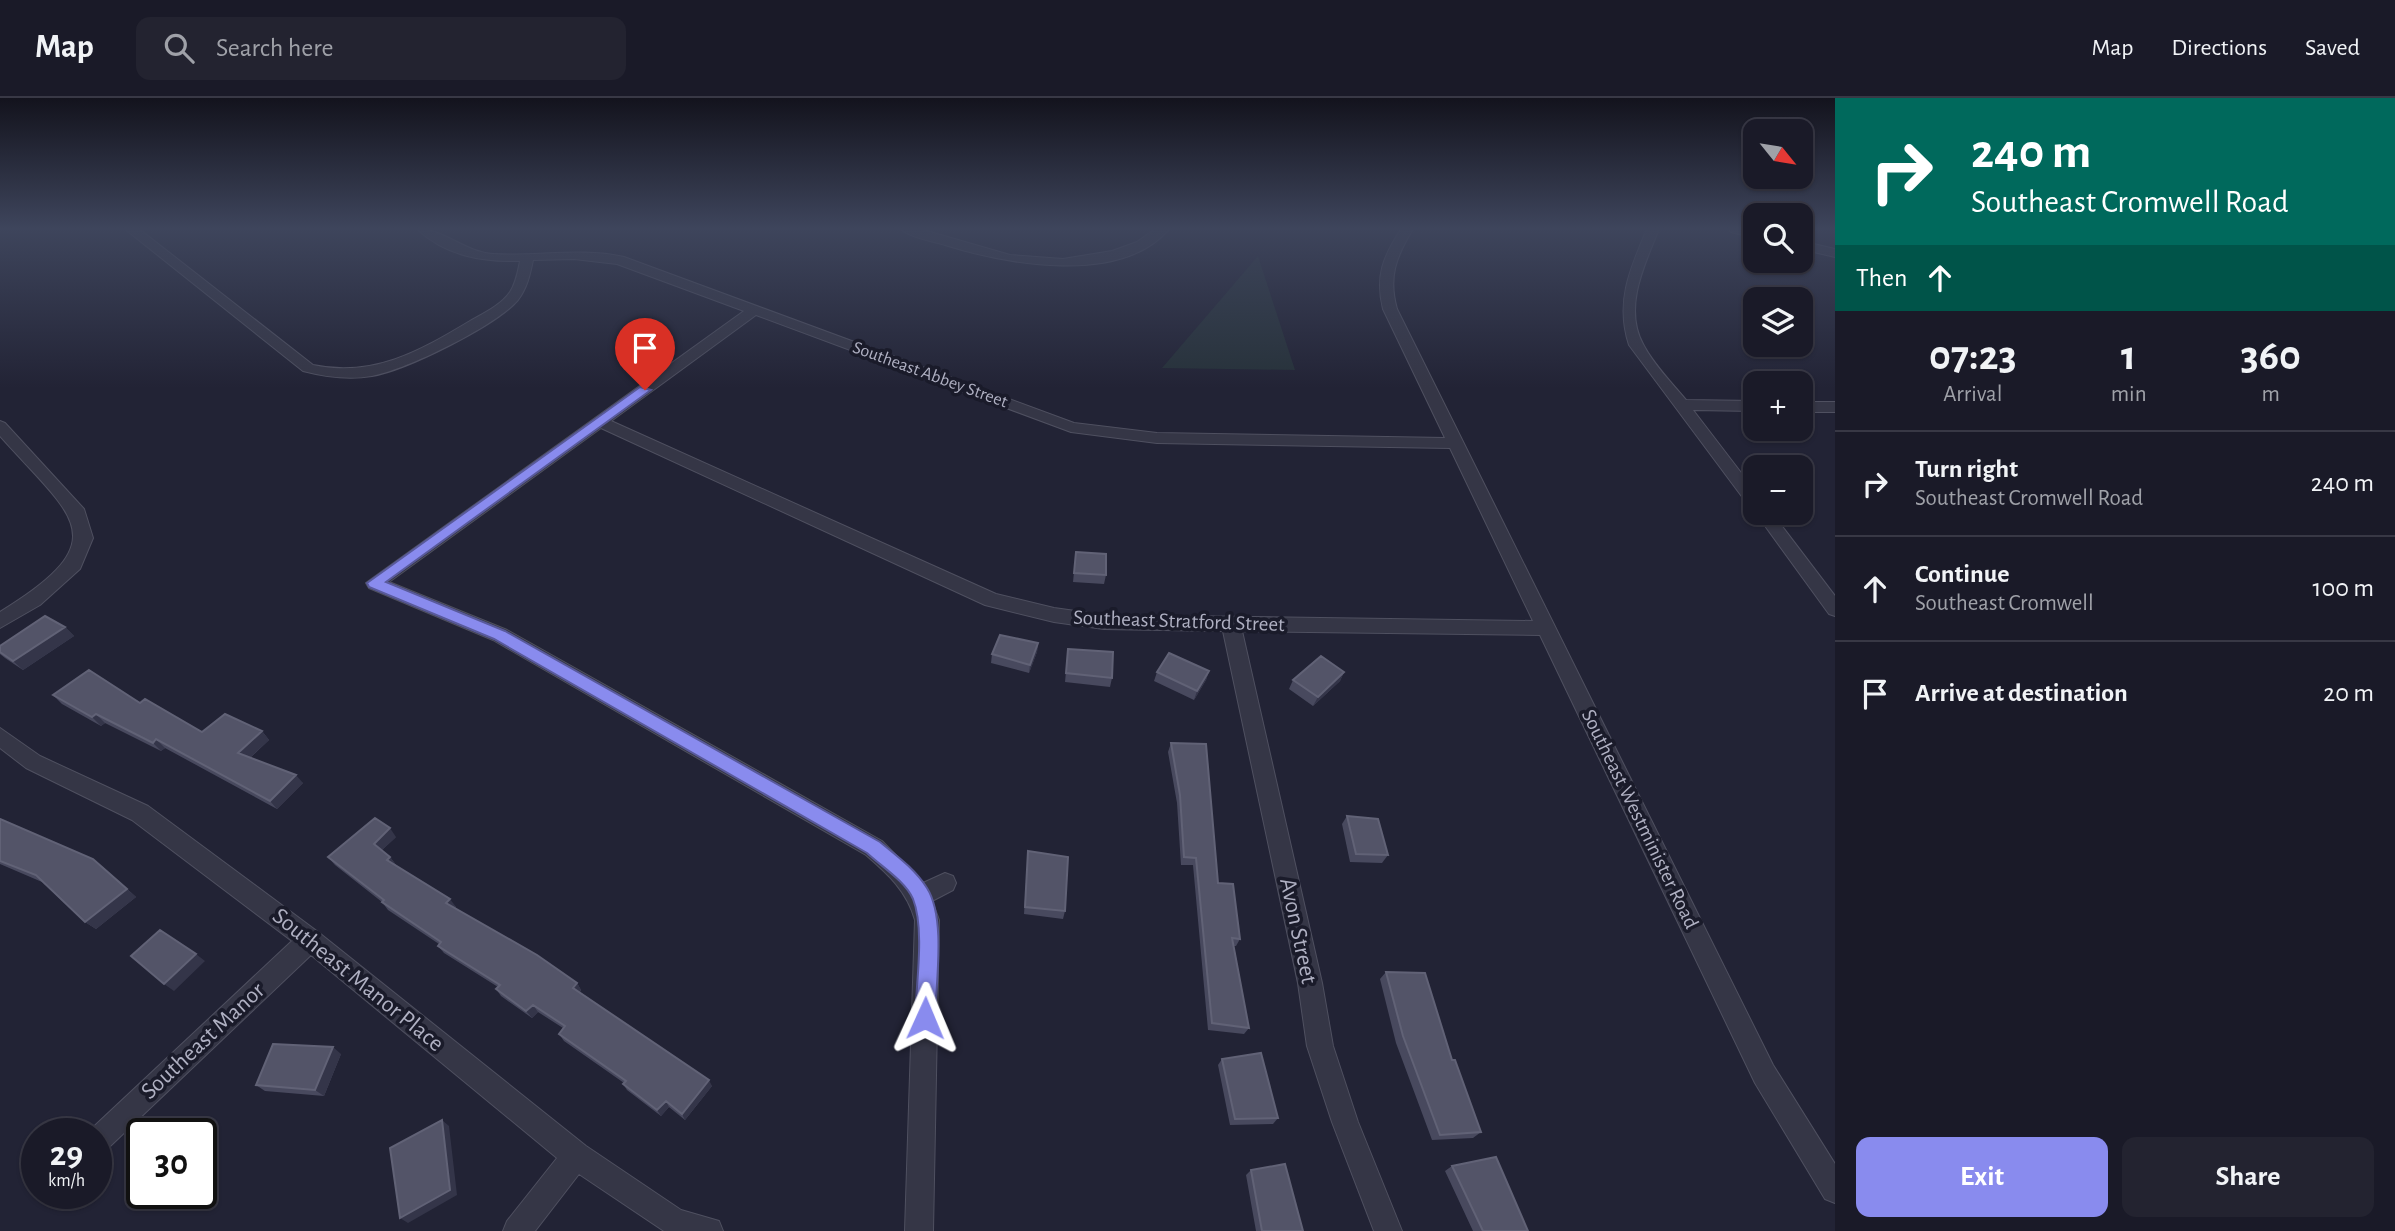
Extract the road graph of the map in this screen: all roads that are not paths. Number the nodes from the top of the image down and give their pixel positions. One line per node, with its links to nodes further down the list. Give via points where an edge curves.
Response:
1 (198, 282): 2 (street, via 308,368 359,382 426,354 512,298)
2 (520, 282)
3 (678, 282): 6 (street, Southeast Abbey Street)
4 (1384, 282): 13 (street, via 1390,309)
5 (1634, 282): 7 (street, via 1627,300 1628,328)
6 (754, 310): 11 (street); 13 (street, Southeast Abbey Street, via 1094,432 1157,438)
7 (1683, 405): 8 (street); 14 (street)
8 (1743, 406)
9 (1813, 407): 10 (street)
10 (1835, 407)
11 (601, 422): 20 (street, Southeast Stratford Street, via 991,600 1104,622); 24 (street, via 374,583 500,635 850,834 874,848)
12 (0, 426): 19 (street, via 78,513 84,538 74,565 34,600)
13 (1455, 443): 21 (street, Southeast Westminister Road)
14 (1743, 486)
15 (1772, 525): 16 (street)
16 (1815, 581): 17 (street); 18 (street)
17 (1835, 582)
18 (1835, 609)
19 (0, 621)
20 (1231, 624): 21 (street, Southeast Stratford Street); 32 (street, Avon Street, via 1320,1046)
21 (1547, 628): 28 (street, Southeast Westminister Road, via 1764,1074)
22 (0, 736): 25 (street, Southeast Manor Place, via 33,762 140,813)
23 (945, 883): 24 (street)
24 (921, 895): 31 (street, via 927,938)
25 (310, 940): 26 (street, Southeast Manor); 27 (street, Southeast Manor Place)
26 (112, 1127)
27 (576, 1156): 29 (street); 30 (street, Southeast Manor Place, via 675,1222)
28 (1835, 1189)
29 (517, 1231)
30 (709, 1231)
31 (919, 1231)
32 (1388, 1231)

